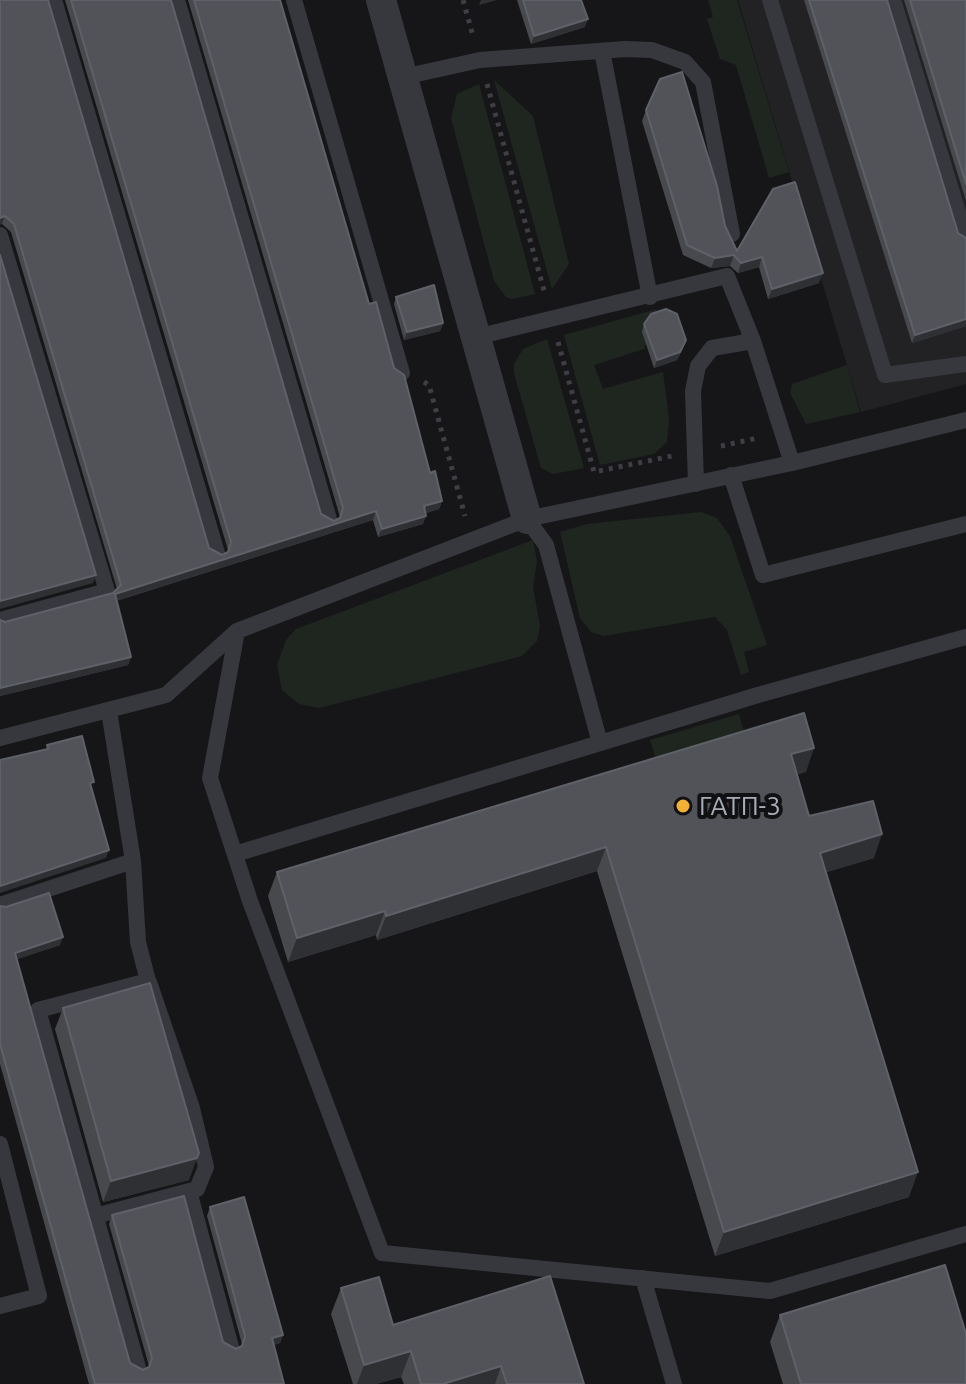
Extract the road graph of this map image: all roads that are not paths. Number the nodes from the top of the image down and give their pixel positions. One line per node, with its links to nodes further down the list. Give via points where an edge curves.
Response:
1 (54, 0): 24 (lane)
2 (177, 0): 21 (lane)
3 (294, 0): 16 (lane)
4 (381, 0): 8 (street)
5 (770, 0): 15 (lane, via 885,375)
6 (893, 0): 11 (lane)
7 (602, 51): 8 (lane, via 480,60); 9 (lane, via 652,50 685,62 703,82); 12 (lane)
8 (403, 77): 13 (street)
9 (732, 234)
10 (0, 235): 25 (lane, via 107,591)
11 (966, 238)
12 (650, 297): 13 (lane); 14 (lane, via 727,276)
13 (476, 337): 22 (street)
14 (753, 341): 18 (lane); 20 (lane, via 712,348 698,366 693,391)
15 (966, 364)
16 (402, 373)
17 (966, 420): 18 (lane)
18 (792, 463): 19 (lane)
19 (731, 475): 20 (lane); 23 (lane, via 763,575)
20 (696, 484): 22 (lane)
21 (329, 519)
22 (527, 519): 26 (lane); 30 (lane, via 546,545)
23 (966, 524)
24 (217, 553)
25 (0, 620)
26 (237, 631): 28 (lane, via 166,695); 31 (lane, via 210,778)
27 (966, 637): 30 (lane)
28 (109, 711): 29 (lane); 32 (lane)
29 (0, 738)
30 (600, 743): 31 (lane)
31 (235, 854): 39 (lane, via 382,1253)
32 (133, 861): 33 (lane); 34 (lane, via 138,942)
33 (0, 905)
34 (148, 981): 36 (lane, via 192,1108 206,1167 197,1189); 37 (lane, via 38,1010)
35 (0, 1144): 40 (lane, via 39,1296)
36 (189, 1191): 37 (lane); 41 (lane)
37 (95, 1216): 42 (lane)
38 (966, 1234): 39 (lane, via 770,1291)
39 (643, 1278): 43 (lane)
40 (0, 1306)
41 (231, 1347)
42 (138, 1368)
43 (674, 1384)

